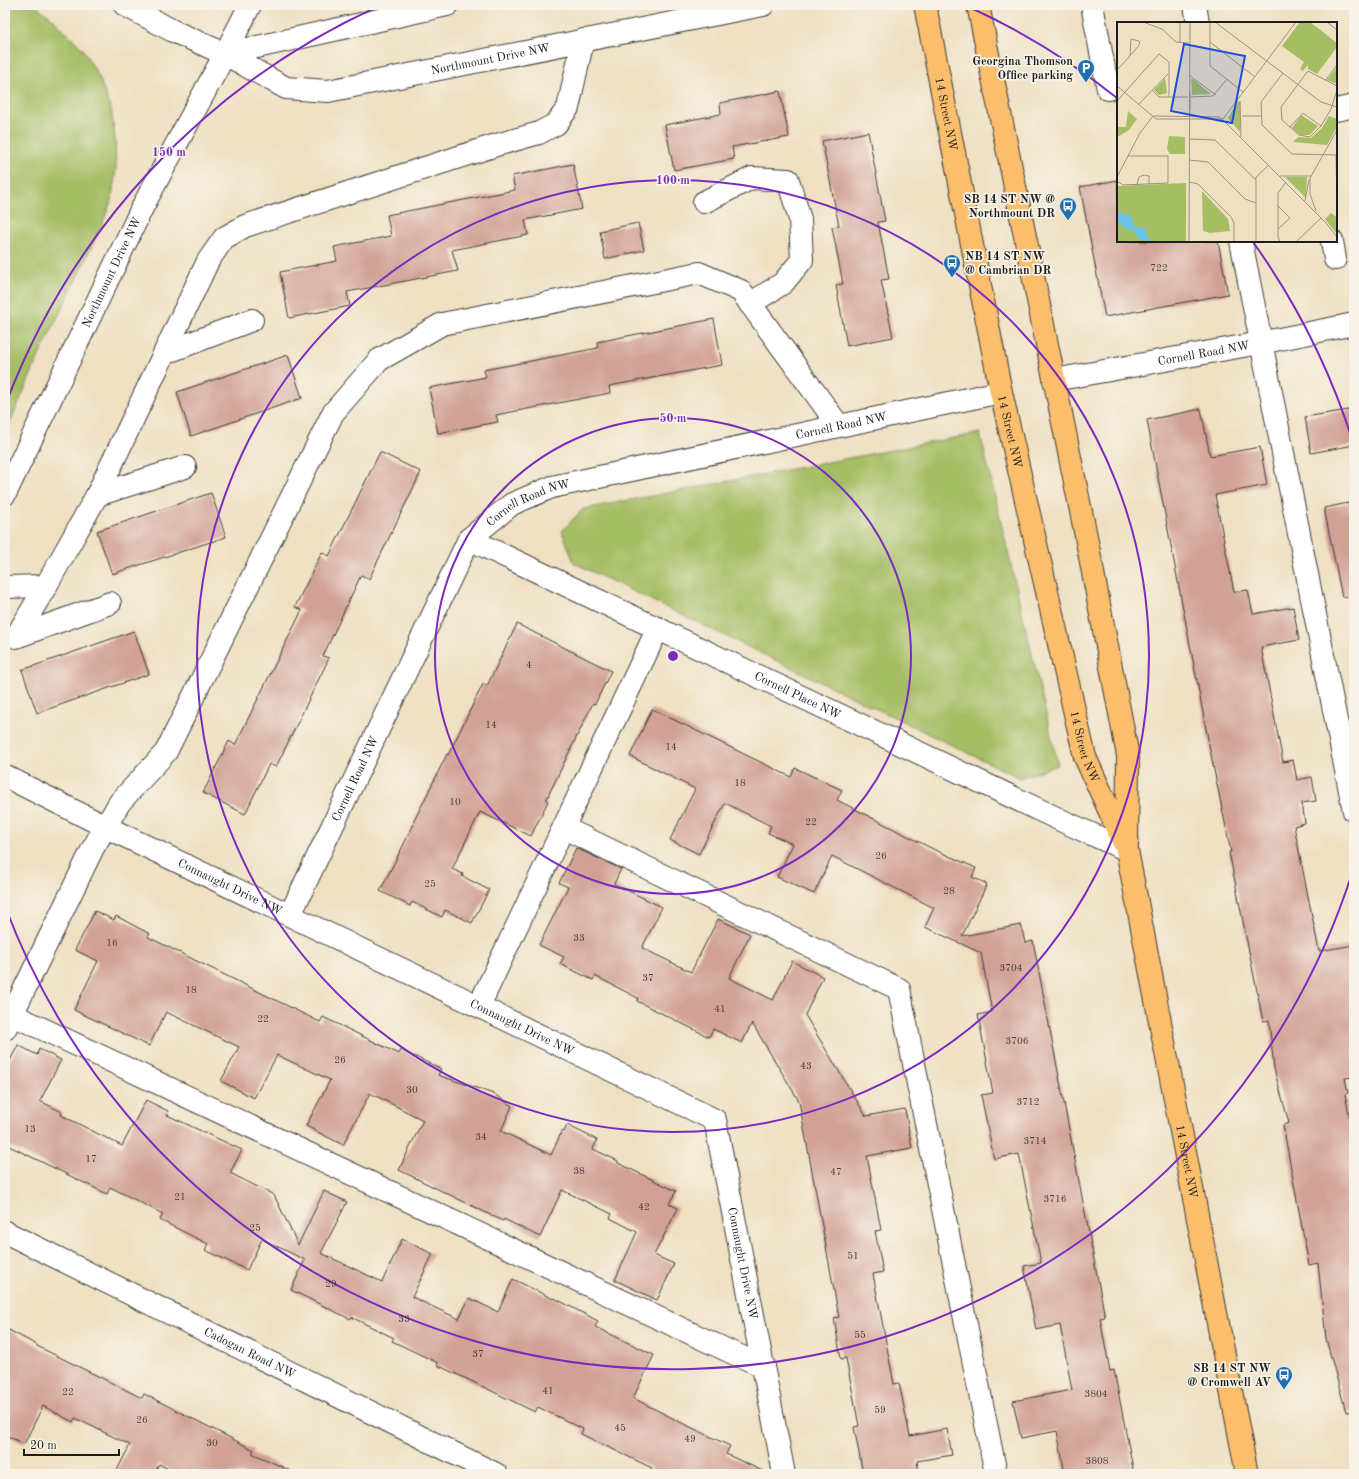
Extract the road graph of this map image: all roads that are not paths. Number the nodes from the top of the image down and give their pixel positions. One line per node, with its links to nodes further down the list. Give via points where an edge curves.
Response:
1 (125, 5): 11 (street)
2 (250, 5): 11 (street)
3 (447, 5): 11 (street)
4 (763, 5): 10 (street, Northmount Drive NW)
5 (926, 5): 23 (main road, 14 Street NW)
6 (978, 5): 22 (main road, 14 Street NW)
7 (1092, 5): 12 (street)
8 (1194, 5): 9 (street)
9 (1198, 22)
10 (583, 40): 11 (street, Northmount Drive NW, via 328,91 286,88); 21 (street, via 568,108 556,124 539,133 245,226 224,238 208,261)
11 (225, 54): 26 (street, Northmount Drive NW, via 143,206)
12 (1108, 89)
13 (1354, 106): 14 (street)
14 (1337, 110)
15 (704, 202): 17 (street, via 752,178 788,180 800,219 802,260 783,283)
16 (1241, 242): 20 (street)
17 (750, 304): 24 (street); 35 (street, via 741,292 699,273 442,324 379,360 333,413 166,752 120,802)
18 (252, 320): 21 (street)
19 (1354, 324): 20 (street, Cornell Road NW)
20 (1260, 343): 22 (street, Cornell Road NW); 34 (street)
21 (165, 353): 27 (street)
22 (1054, 380): 37 (main road, 14 Street NW, via 1128,756)
23 (1001, 392): 24 (street, Cornell Road NW); 37 (main road, 14 Street NW, via 1085,757)
24 (839, 426): 28 (street, Cornell Road NW, via 552,487 512,504)
25 (185, 467): 27 (street)
26 (5, 494)
27 (97, 495): 29 (street)
28 (469, 539): 32 (street, Cornell Place NW); 38 (street, Cornell Road NW)
29 (46, 586): 30 (street); 31 (street, via 16,637)
30 (5, 587)
31 (110, 603)
32 (658, 628): 36 (street); 37 (street, Cornell Place NW)
33 (5, 776): 35 (street, Connaught Drive NW)
34 (1354, 811)
35 (106, 827): 38 (street, Connaught Drive NW); 40 (street, via 93,848)
36 (564, 828): 39 (street); 45 (street, via 899,989)
37 (1127, 850): 46 (main road, 14 Street NW)
38 (290, 915): 39 (street, Connaught Drive NW)
39 (479, 1006): 42 (street, Connaught Drive NW, via 715,1120)
40 (9, 1022): 42 (street)
41 (5, 1232): 43 (street, Cadogan Road NW)
42 (764, 1366): 44 (street, Connaught Drive NW)
43 (496, 1474)
44 (784, 1474)
45 (996, 1474)
46 (1247, 1474)

